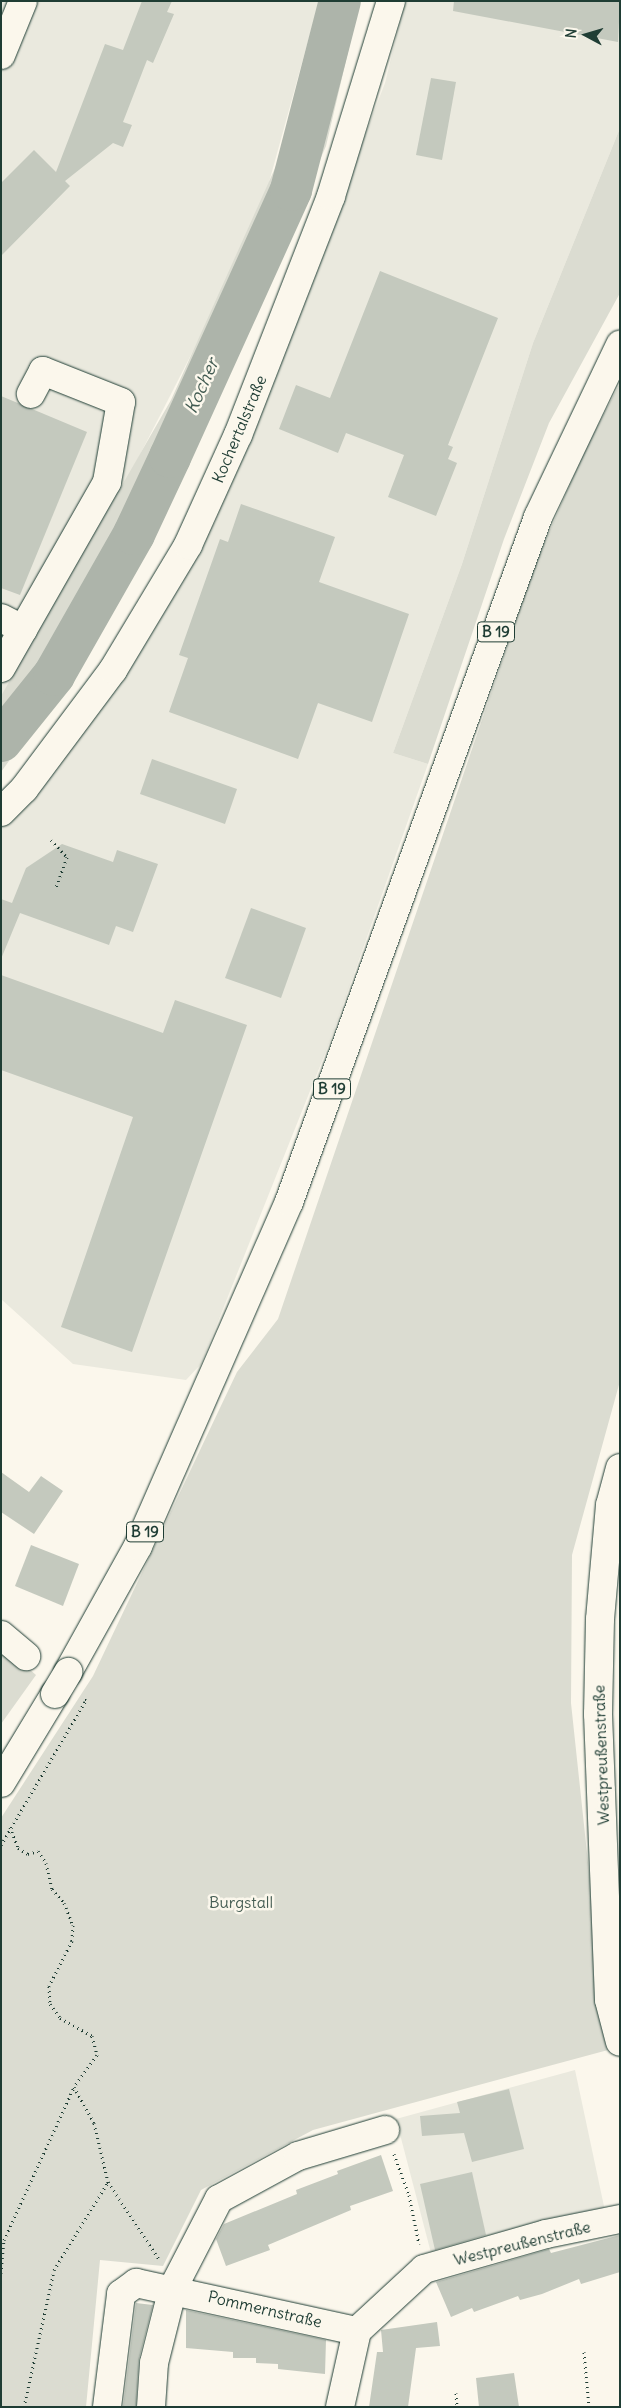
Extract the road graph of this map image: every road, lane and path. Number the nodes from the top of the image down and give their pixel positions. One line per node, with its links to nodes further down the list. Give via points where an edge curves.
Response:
1 (23, 1): 3 (main road)
2 (391, 1): 8 (main road, Kochertalstraße, via 331,196 238,435 188,545 113,670 24,789)
3 (1, 55)
4 (620, 345): 14 (main road, B 19, via 538,517 290,1202 211,1387 138,1546 62,1683)
5 (31, 394): 6 (main road, via 43,371 121,402 107,482)
6 (12, 623): 7 (main road)
7 (1, 668)
8 (1, 812)
9 (51, 840): 10 (path, via 67,857)
10 (56, 888)
11 (620, 1468): 16 (main road, Westpreußenstraße, via 608,1524 598,1714 609,2000)
12 (1, 1634): 13 (main road)
13 (26, 1656)
14 (3, 1779)
15 (1, 1846): 17 (path, via 10,1827 18,1848 28,1854 38,1852 46,1863 52,1889 64,1903 73,1925 72,1941 49,1986 50,2004 60,2018 92,2036 97,2055)
16 (620, 2042)
17 (74, 2087): 19 (path, via 94,2123); 22 (path, via 4,2240)
18 (385, 2130): 21 (path, via 409,2195); 23 (main road, via 298,2156 219,2199)
19 (108, 2182): 23 (path); 27 (path, via 54,2270)
20 (620, 2219): 21 (main road, Westpreußenstraße, via 546,2234)
21 (424, 2269): 24 (main road)
22 (1, 2273)
23 (175, 2283): 24 (main road, Pommernstraße); 28 (main road, Pommernstraße, via 136,2283 121,2294); 29 (main road, via 154,2363)
24 (357, 2330): 30 (main road)
25 (584, 2352): 32 (path)
26 (456, 2393): 31 (path)
27 (24, 2407)
28 (108, 2407)
29 (151, 2407)
30 (340, 2407)
31 (457, 2407)
32 (590, 2407)

